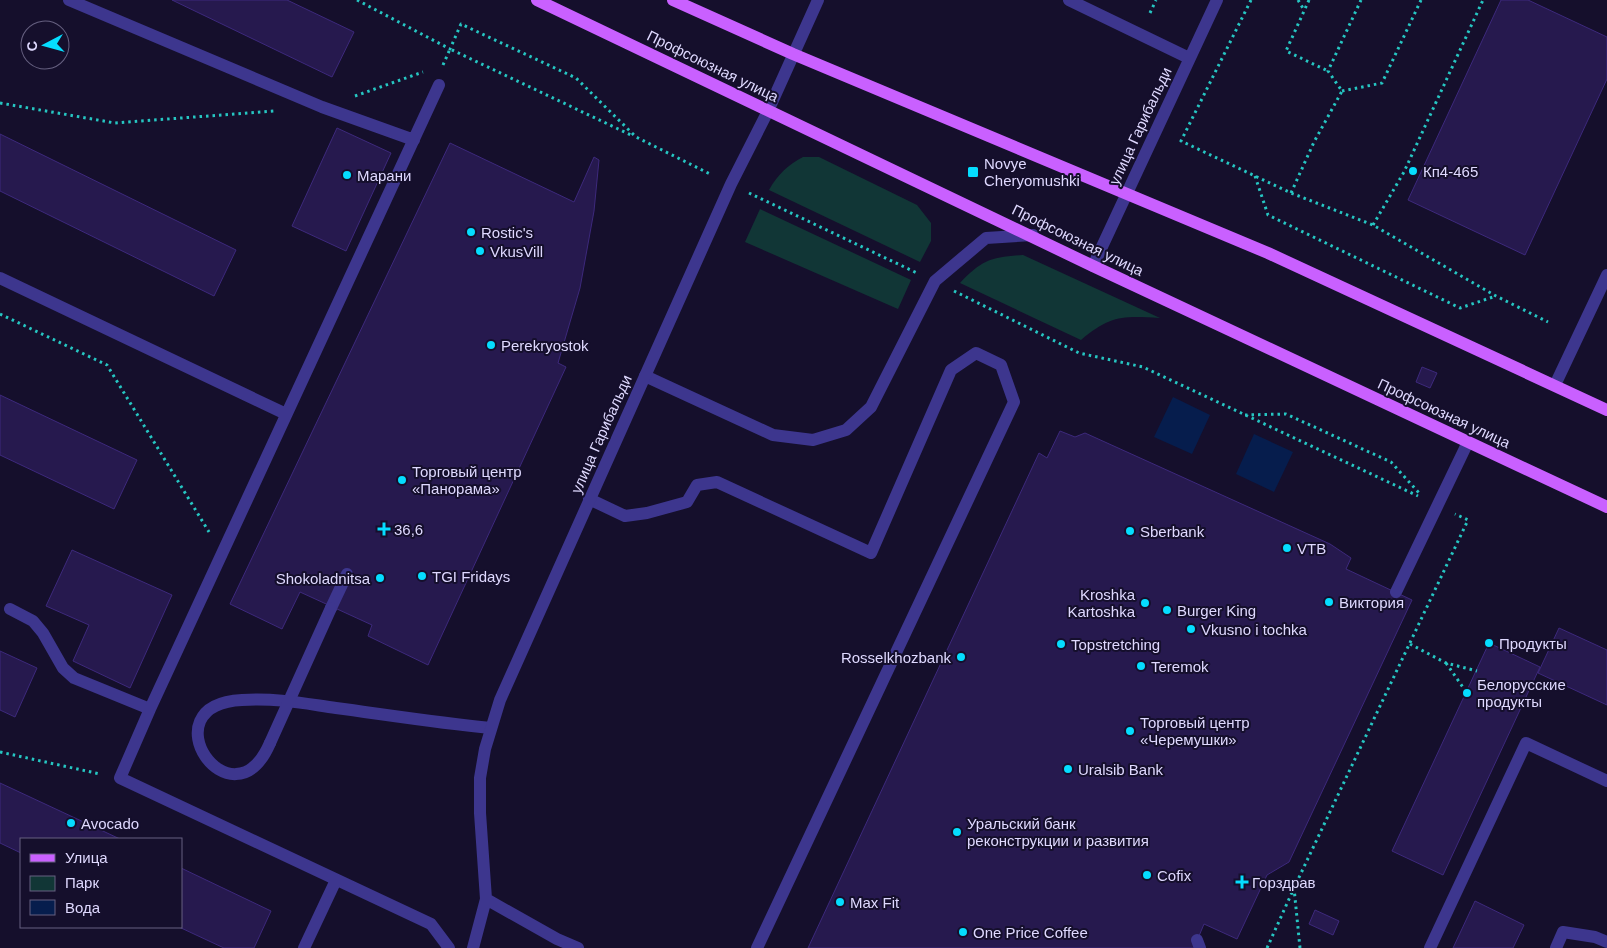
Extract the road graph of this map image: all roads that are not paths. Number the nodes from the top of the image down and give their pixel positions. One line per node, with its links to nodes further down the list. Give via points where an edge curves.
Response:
1 (69, 0): 11 (street, via 322,107)
2 (537, 0): 10 (main road, Профсоюзная улица)
3 (674, 0): 7 (main road)
4 (818, 0): 7 (street, улица Гарибальди)
5 (1069, 0): 8 (street)
6 (1217, 0): 8 (street, улица Гарибальди)
7 (793, 54): 10 (street, улица Гарибальди); 12 (main road)
8 (1189, 58): 12 (street, улица Гарибальди)
9 (440, 85): 11 (street)
10 (768, 111): 13 (main road, Профсоюзная улица); 17 (street, улица Гарибальди, via 731,184)
11 (414, 140): 20 (street)
12 (1127, 193): 14 (street, улица Гарибальди); 18 (main road, via 1268,253)
13 (1033, 236): 14 (main road, Профсоюзная улица); 17 (street, via 986,238 934,281 871,407 846,430 813,440 773,435)
14 (1092, 266): 21 (main road, Профсоюзная улица)
15 (1607, 275): 18 (street)
16 (0, 278): 20 (street)
17 (645, 376): 22 (street, улица Гарибальди)
18 (1555, 385): 19 (main road)
19 (1607, 410)
20 (286, 414): 27 (street)
21 (1468, 442): 23 (main road, Профсоюзная улица); 25 (street)
22 (589, 499): 28 (street, улица Гарибальди, via 500,700); 37 (street, via 624,516 648,513 687,502 697,485 717,482 871,553 951,370 976,353 1001,365 1014,402)
23 (1607, 507)
24 (347, 574): 28 (street, bridge, via 265,755 258,764 238,772 211,765 198,741 202,720 209,710 230,700 285,699 430,722)
25 (1396, 592)
26 (10, 610): 27 (street, via 33,622 63,668 74,678)
27 (150, 709): 30 (street, via 120,778)
28 (491, 728): 31 (street, улица Гарибальди, via 480,778)
29 (1607, 781): 38 (street, via 1526,743)
30 (336, 880): 33 (street); 34 (street, via 430,924)
31 (486, 899): 35 (street, улица Гарибальди); 36 (street)
32 (1607, 942): 39 (street, via 1563,932)
33 (304, 948)
34 (449, 948)
35 (473, 948)
36 (578, 948)
37 (758, 948)
38 (1430, 948)
39 (1556, 948)

